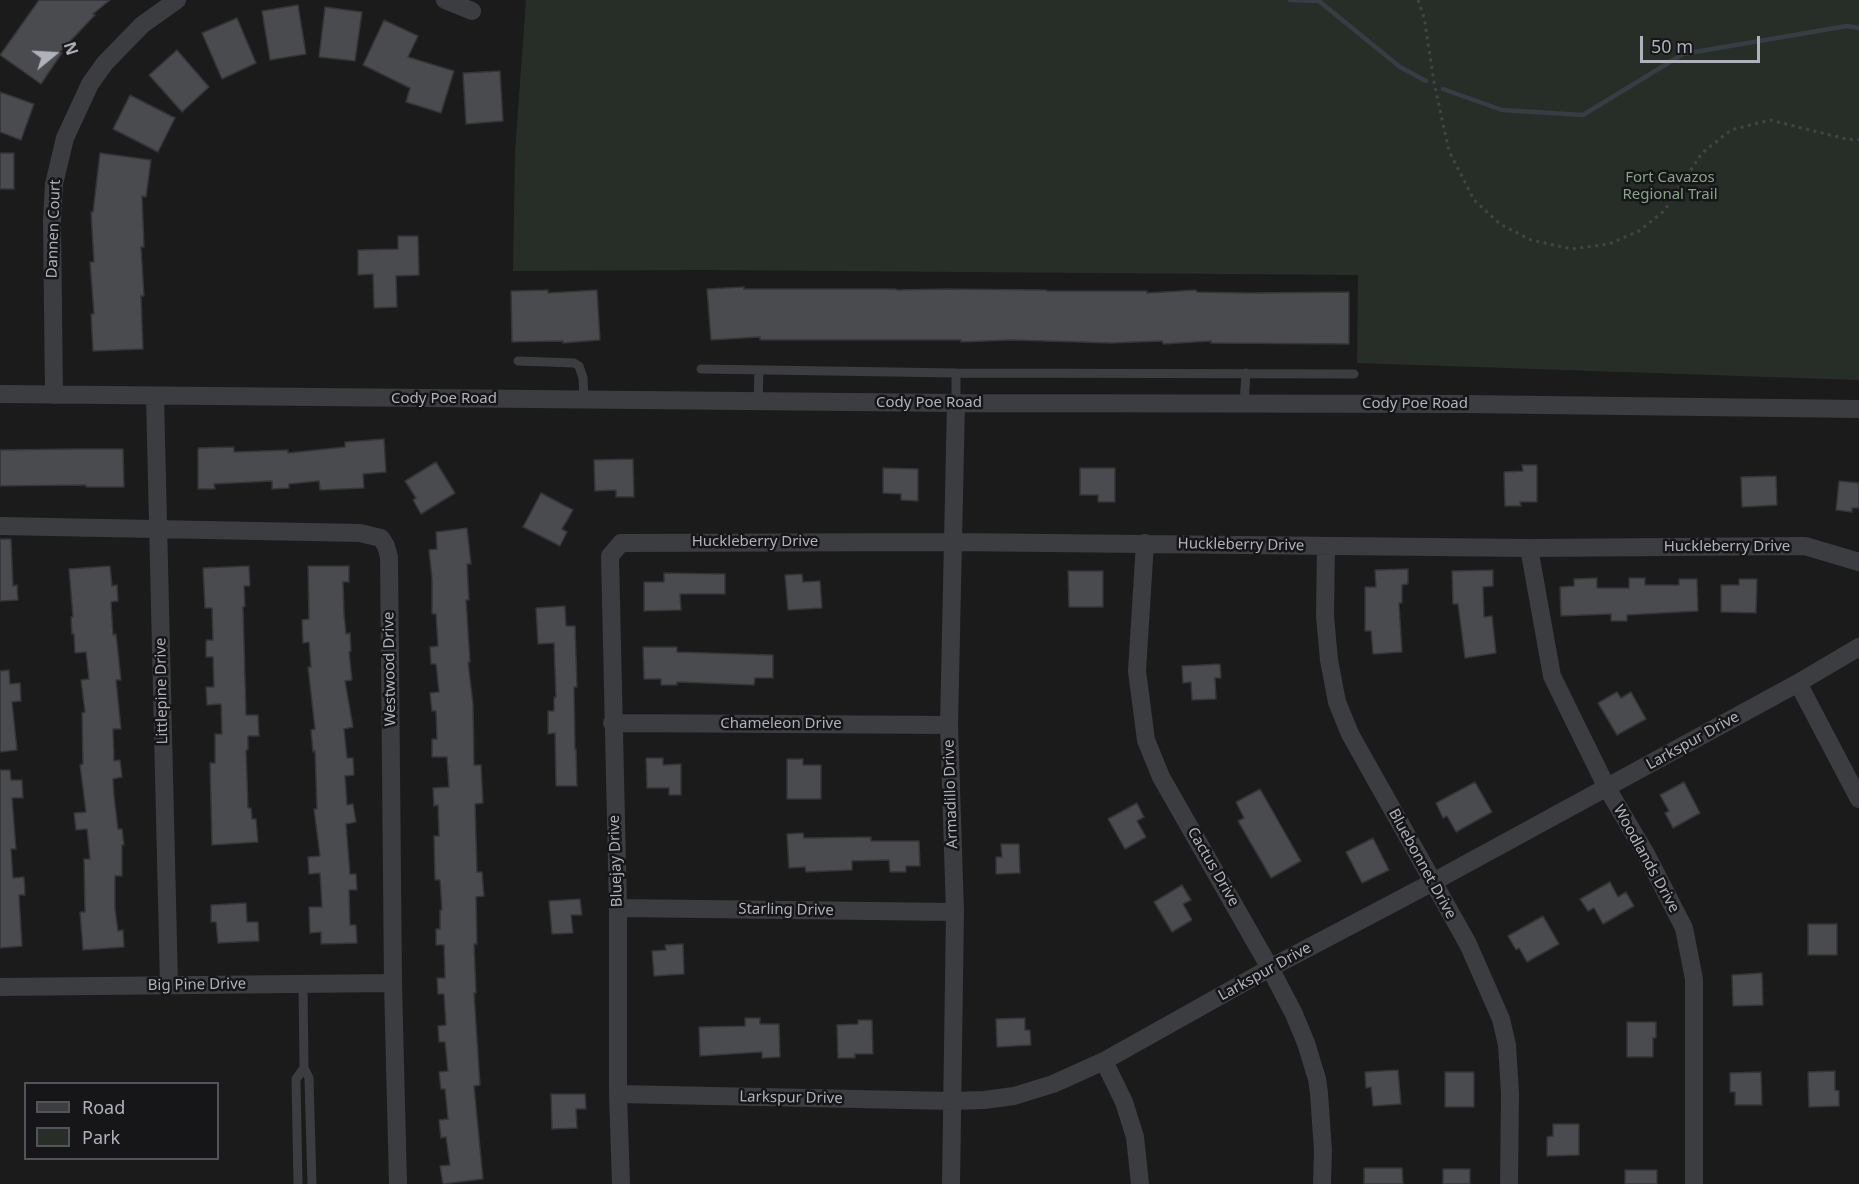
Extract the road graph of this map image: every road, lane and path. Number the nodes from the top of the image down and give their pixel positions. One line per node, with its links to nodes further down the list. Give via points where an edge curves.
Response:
1 (177, 0): 13 (street, Dannen Court, via 142,25 105,63 90,84 65,138 54,184 52,220)
2 (445, 0): 4 (street)
3 (1418, 0): 5 (path, via 1449,152 1474,200 1500,224 1531,240 1572,249 1610,244 1639,231 1664,211 1702,153 1731,130 1770,120)
4 (472, 10)
5 (1859, 140)
6 (518, 362): 15 (lane, via 574,363 583,378)
7 (701, 369): 8 (lane)
8 (759, 370): 9 (lane); 16 (lane)
9 (956, 372): 10 (lane); 17 (lane)
10 (1246, 373): 11 (lane); 18 (lane)
11 (1354, 374)
12 (0, 394): 13 (street, Cody Poe Road)
13 (54, 395): 14 (street, Cody Poe Road)
14 (155, 396): 15 (street, Cody Poe Road); 21 (street, Littlepine Drive)
15 (584, 400): 16 (street, Cody Poe Road)
16 (758, 402): 17 (street, Cody Poe Road)
17 (956, 403): 18 (street, Cody Poe Road); 22 (street, Armadillo Drive)
18 (1244, 404): 19 (street, Cody Poe Road)
19 (1859, 410)
20 (0, 526): 21 (street, Westwood Drive)
21 (158, 528): 38 (street, Westwood Drive, via 360,533 381,538 386,546); 40 (street, Littlepine Drive)
22 (951, 542): 23 (street, Huckleberry Drive); 24 (street, Huckleberry Drive); 31 (street, Armadillo Drive)
23 (621, 543): 30 (street, Bluejay Drive, via 610,556)
24 (1144, 543): 25 (street, Huckleberry Drive); 37 (street, Cactus Drive, via 1137,671 1146,740 1161,777)
25 (1326, 546): 26 (street, Huckleberry Drive); 34 (street, Bluebonnet Drive, via 1325,616 1337,702 1350,734)
26 (1529, 548): 27 (street, Huckleberry Drive, via 1805,546); 32 (street, Woodlands Drive, via 1552,676)
27 (1859, 562)
28 (1859, 647): 29 (street, Larkspur Drive)
29 (1798, 683): 32 (street, Larkspur Drive); 33 (street)
30 (612, 723): 31 (street, Chameleon Drive); 35 (street, Bluejay Drive)
31 (949, 725): 36 (street, Armadillo Drive)
32 (1607, 788): 34 (street, Larkspur Drive); 54 (street, Woodlands Drive, via 1684,928 1694,979)
33 (1859, 799)
34 (1433, 882): 37 (street, Larkspur Drive); 53 (street, Bluebonnet Drive, via 1468,944 1501,1020 1510,1093)
35 (618, 908): 36 (street, Starling Drive); 44 (street, Bluejay Drive)
36 (955, 912): 45 (street, Armadillo Drive)
37 (1270, 968): 42 (street, Larkspur Drive); 52 (street, Cactus Drive, via 1294,1014 1317,1079)
38 (393, 983): 39 (street, Big Pine Drive); 48 (street, Westwood Drive)
39 (303, 984): 40 (street, Big Pine Drive); 43 (lane)
40 (169, 985): 41 (street, Big Pine Drive)
41 (0, 987)
42 (1104, 1061): 45 (street, Larkspur Drive, via 1033,1091); 51 (street, via 1124,1102 1135,1137)
43 (304, 1068): 46 (lane, via 296,1079); 47 (lane, via 309,1078)
44 (618, 1094): 45 (street, Larkspur Drive); 49 (street, Bluejay Drive)
45 (952, 1101): 50 (street, Armadillo Drive)
46 (298, 1184)
47 (312, 1184)
48 (398, 1184)
49 (621, 1184)
50 (951, 1184)
51 (1140, 1184)
52 (1322, 1184)
53 (1509, 1184)
54 (1694, 1184)

